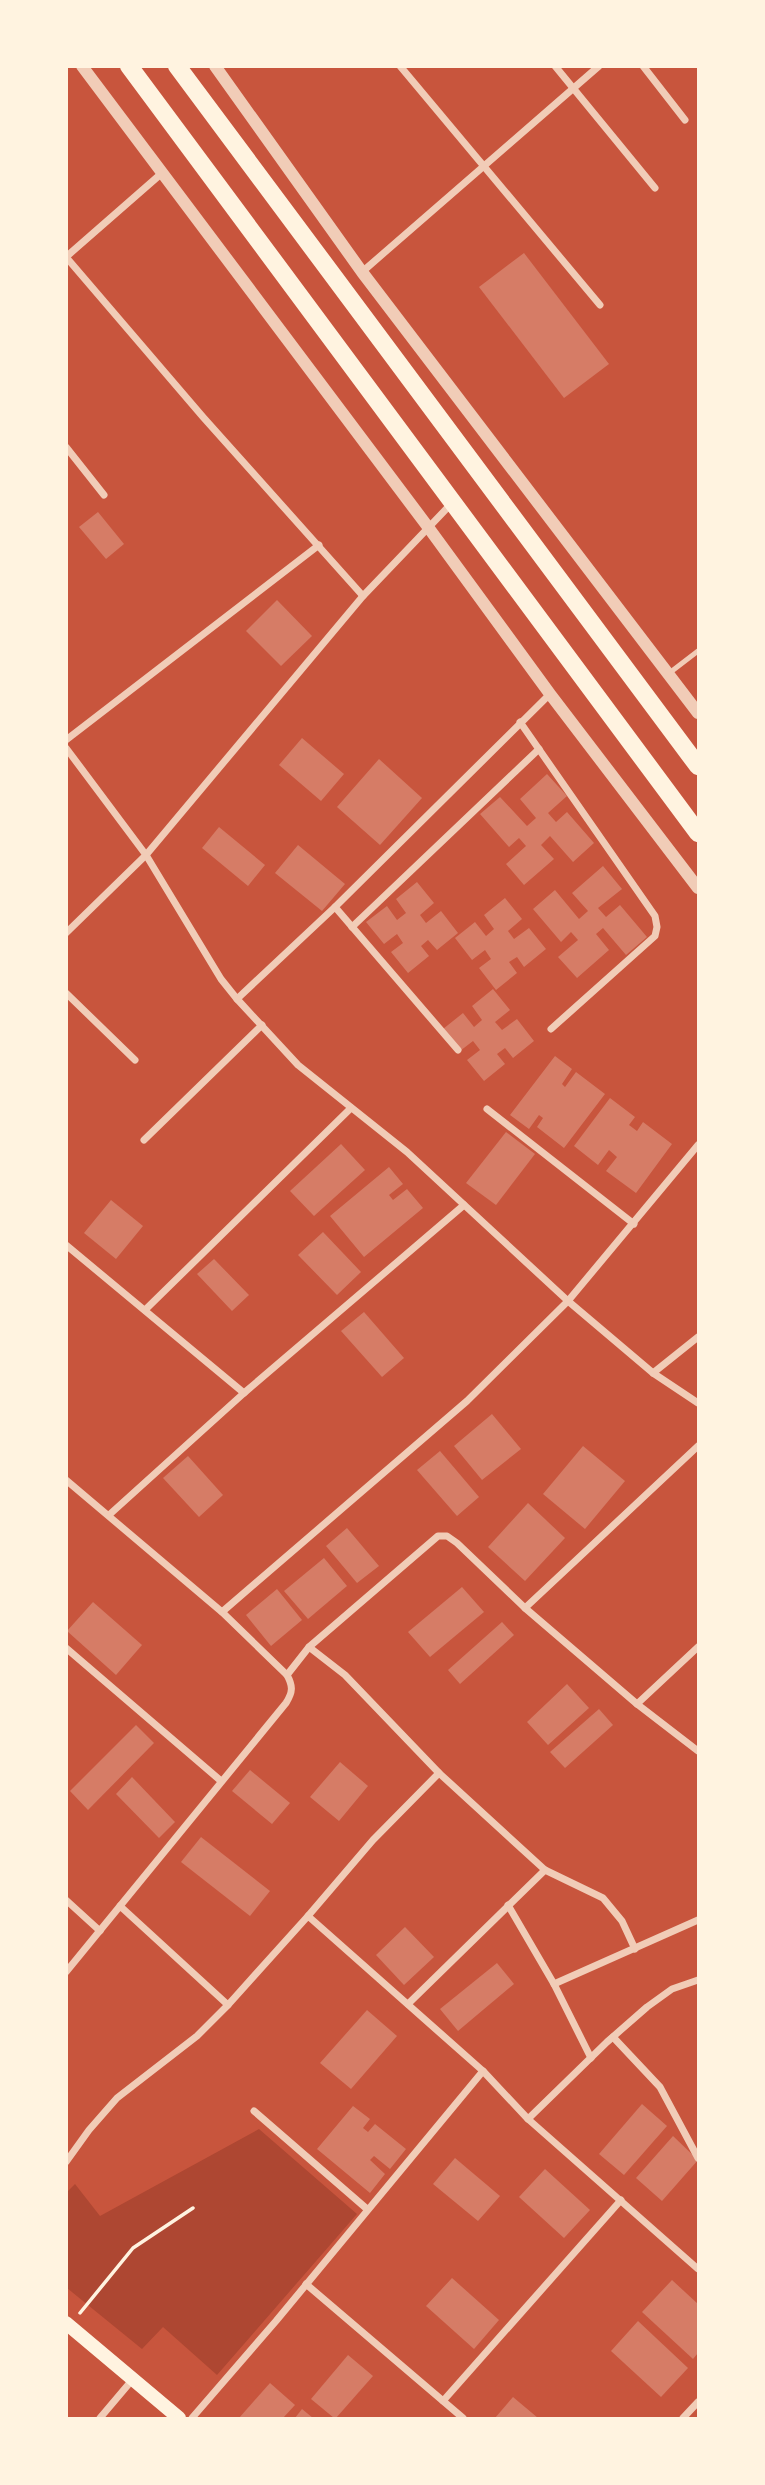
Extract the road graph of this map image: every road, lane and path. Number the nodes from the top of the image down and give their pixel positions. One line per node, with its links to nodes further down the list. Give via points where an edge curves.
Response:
1 (82, 66): 12 (street)
2 (129, 66): 19 (main road)
3 (177, 66): 31 (main road)
4 (215, 66): 15 (street)
5 (400, 66): 11 (street)
6 (555, 66): 9 (street)
7 (599, 66): 9 (street)
8 (643, 66): 10 (street)
9 (574, 89): 11 (street); 13 (street)
10 (685, 120)
11 (485, 167): 15 (street); 16 (street)
12 (162, 173): 14 (street); 20 (street)
13 (655, 188)
14 (66, 257): 21 (street)
15 (362, 272): 24 (street)
16 (600, 305)
17 (66, 447): 18 (street)
18 (104, 495)
19 (453, 502): 20 (street); 32 (main road)
20 (428, 527): 22 (street); 25 (street)
21 (319, 545): 22 (street); 28 (street)
22 (363, 596): 33 (street)
23 (698, 651): 24 (lane)
24 (668, 674): 26 (street)
25 (550, 694): 27 (street); 34 (street)
26 (698, 713)
27 (520, 722): 30 (street); 35 (street)
28 (66, 740)
29 (66, 748): 33 (street)
30 (539, 749): 36 (street); 41 (street, via 655,916 657,927 655,936)
31 (698, 766)
32 (698, 833)
33 (146, 855): 37 (street); 39 (street)
34 (698, 888)
35 (335, 906): 36 (street); 39 (street)
36 (352, 927): 42 (street)
37 (66, 933)
38 (66, 993): 43 (street)
39 (237, 999): 40 (street)
40 (262, 1025): 44 (street, via 298,1065); 46 (street)
41 (551, 1028)
42 (458, 1050)
43 (135, 1060)
44 (351, 1108): 48 (street); 52 (street)
45 (487, 1110): 49 (street)
46 (144, 1140)
47 (698, 1145): 49 (street)
48 (464, 1205): 51 (street); 55 (street)
49 (634, 1224): 51 (street)
50 (66, 1245): 52 (street)
51 (568, 1301): 54 (street); 61 (street, via 467,1401)
52 (145, 1310): 55 (street)
53 (698, 1337): 54 (street)
54 (653, 1373): 56 (street)
55 (244, 1393): 59 (street)
56 (698, 1403)
57 (698, 1446): 60 (street)
58 (66, 1480): 59 (street)
59 (109, 1515): 61 (street)
60 (525, 1608): 62 (street, via 457,1543 438,1536); 66 (street)
61 (222, 1612): 65 (street)
62 (309, 1647): 65 (street); 68 (street, via 345,1675)
63 (698, 1647): 66 (street)
64 (66, 1648): 69 (street)
65 (287, 1675): 69 (street, via 293,1685 291,1695)
66 (637, 1704): 67 (street)
67 (698, 1752)
68 (439, 1773): 70 (street); 74 (street)
69 (221, 1781): 73 (street)
70 (545, 1870): 72 (street); 77 (street, via 603,1898 622,1921)
71 (66, 1900): 76 (street)
72 (508, 1905): 80 (street); 81 (street)
73 (120, 1906): 76 (street); 82 (street)
74 (308, 1916): 81 (street); 82 (street)
75 (698, 1920): 77 (street)
76 (100, 1931): 78 (street)
77 (635, 1950): 80 (street)
78 (66, 1972)
79 (698, 1980): 83 (street, via 672,1989)
80 (555, 1984): 84 (street)
81 (408, 2004): 85 (street)
82 (228, 2005): 89 (street, via 197,2036 117,2098)
83 (613, 2037): 84 (street); 88 (street, via 660,2087)
84 (591, 2058): 87 (street)
85 (482, 2071): 87 (street); 92 (street)
86 (254, 2111): 92 (street)
87 (528, 2119): 90 (street)
88 (698, 2158)
89 (66, 2162)
90 (621, 2200): 93 (street); 97 (street)
91 (193, 2208): 95 (path, via 133,2248)
92 (368, 2209): 94 (street)
93 (698, 2269)
94 (306, 2284): 97 (street); 101 (street)
95 (68, 2324): 96 (main road)
96 (133, 2379): 99 (street); 100 (main road)
97 (443, 2401): 102 (street)
98 (698, 2402): 103 (street)
99 (100, 2418)
100 (179, 2418)
101 (192, 2418)
102 (463, 2418)
103 (682, 2418)

